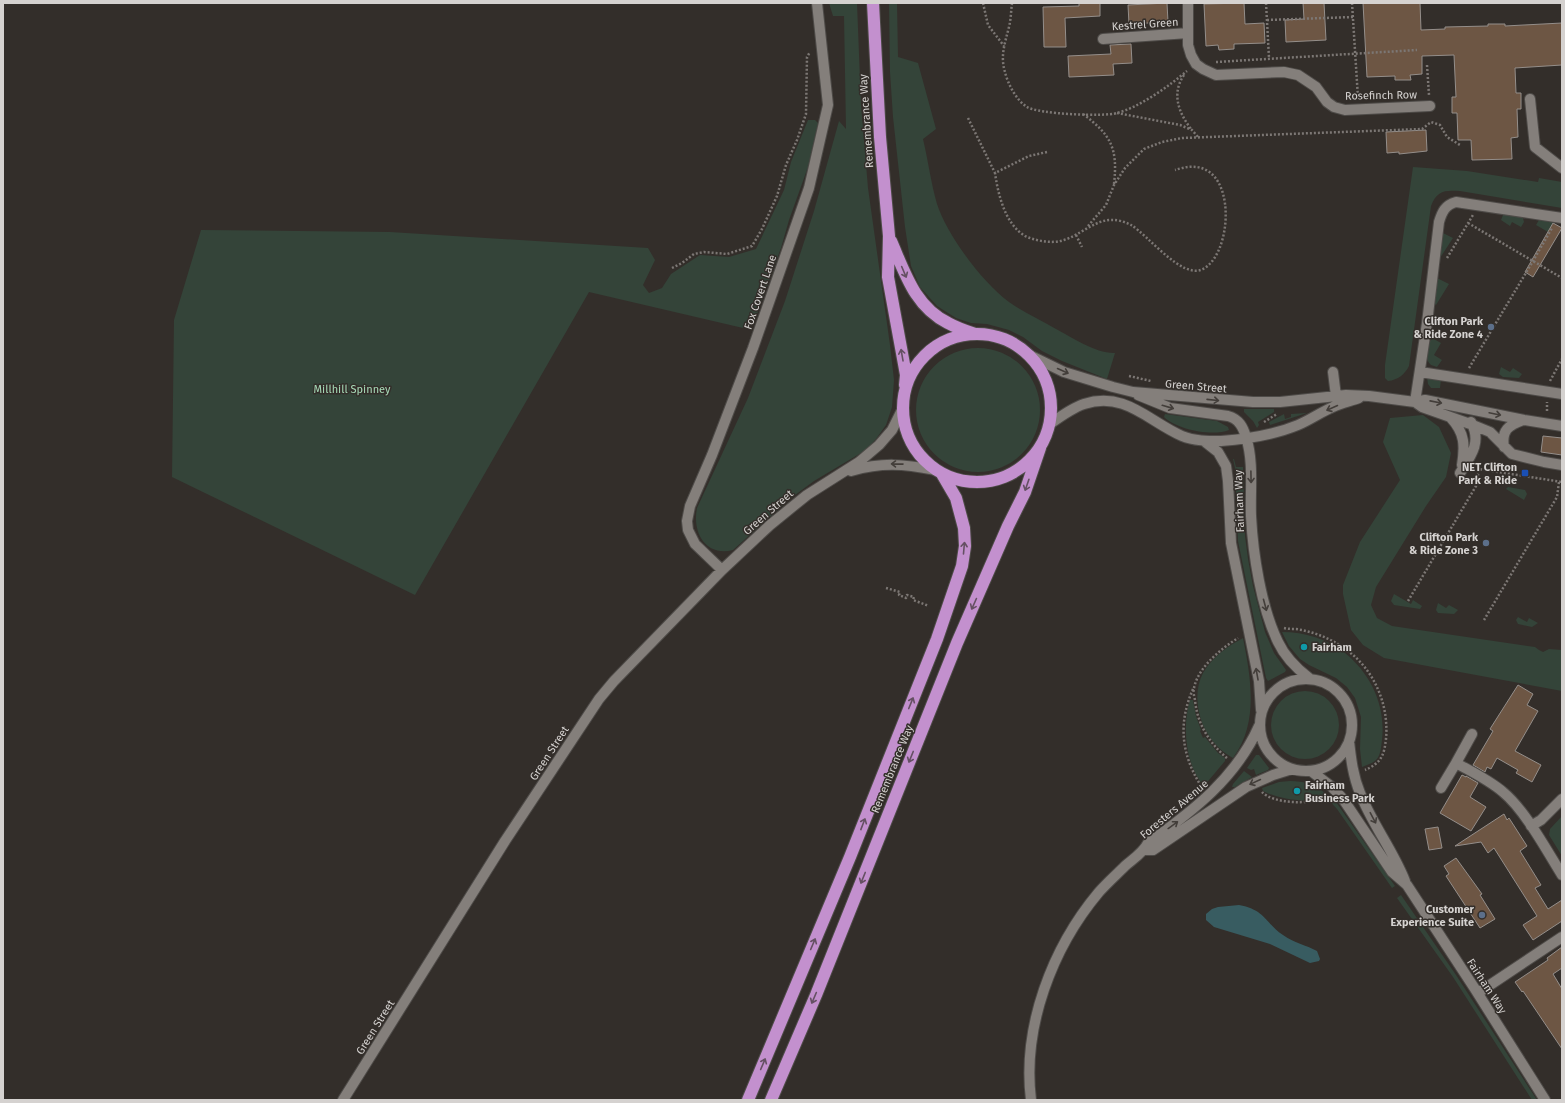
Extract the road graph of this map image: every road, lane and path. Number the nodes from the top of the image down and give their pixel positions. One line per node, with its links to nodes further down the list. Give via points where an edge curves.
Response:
1 (817, 3): 70 (street, Fox Covert Lane, via 828,105 809,188 753,348 690,506 687,521 688,530 695,544)
2 (873, 3): 38 (highway, Remembrance Way, via 880,137)
3 (983, 3): 12 (path, via 988,25)
4 (1012, 3): 12 (path)
5 (1188, 3): 10 (street)
6 (1266, 3): 9 (path)
7 (1352, 3): 8 (path)
8 (1353, 17): 9 (path); 15 (path)
9 (1267, 20): 16 (path)
10 (1188, 33): 11 (street, Kestrel Green); 17 (street, via 1188,45)
11 (1104, 39)
12 (1004, 46): 23 (path, via 1003,65 1007,80 1025,106 1043,112)
13 (1417, 50): 15 (path)
14 (810, 52): 42 (path, via 807,57 806,114 786,164 777,196 752,246 727,254 694,254)
15 (1355, 54): 16 (path); 21 (path)
16 (1269, 59): 17 (path)
17 (1196, 64): 18 (path); 21 (street, Rosefinch Row, via 1216,75 1284,72 1298,75 1316,87 1334,107 1344,110)
18 (1186, 72): 22 (path, via 1133,107); 25 (path, via 1178,86 1177,101)
19 (1530, 99): 29 (street, via 1535,146)
20 (1430, 106): 21 (street, Rosefinch Row)
21 (1359, 109)
22 (1117, 113): 23 (path); 25 (path, via 1180,125)
23 (1083, 114): 32 (path, via 1110,140 1115,160)
24 (968, 118): 31 (path)
25 (1192, 130): 26 (path)
26 (1198, 137): 27 (path, via 1422,129 1432,122 1440,125 1447,136); 32 (path, via 1175,139 1144,149 1125,168)
27 (1460, 145)
28 (1047, 152): 31 (path, via 1029,156)
29 (1562, 168)
30 (1175, 170): 36 (path, via 1189,167 1205,169 1218,181 1225,198 1226,218 1220,246 1213,261 1203,269 1193,271 1174,262 1125,223 1105,220)
31 (994, 173): 37 (path, via 1011,223 1026,236 1046,242 1057,242)
32 (1114, 185): 36 (path, via 1103,209)
33 (1477, 205): 34 (street); 35 (path); 47 (street, via 1456,202 1441,213)
34 (1560, 217): 40 (path)
35 (1468, 223): 40 (path); 41 (path)
36 (1085, 229): 37 (path)
37 (1076, 235): 39 (path)
38 (889, 236): 44 (highway, Remembrance Way, one-way to 44, via 918,299 932,313 948,323); 50 (highway, Remembrance Way, one-way to 38, via 906,375 888,277)
39 (1082, 247)
40 (1533, 261): 43 (path); 48 (path, via 1468,370)
41 (1445, 262)
42 (672, 268)
43 (1562, 278)
44 (975, 334): 45 (highway, via 1003,339); 50 (highway, via 955,338 937,346 922,359 911,375)
45 (1028, 354): 49 (street, Green Street, one-way to 49, via 1064,372); 59 (highway, via 1040,368 1048,386 1051,404)
46 (1333, 372): 52 (street)
47 (1420, 372): 48 (street); 54 (street)
48 (1466, 378): 51 (street)
49 (1133, 392): 52 (street, Green Street, one-way to 52, via 1253,402); 62 (street, Fairham Way, one-way to 62, via 1170,408 1231,417 1239,422)
50 (904, 394): 56 (highway)
51 (1562, 394)
52 (1336, 396): 53 (street, Green Street)
53 (1369, 396): 54 (street, Green Street); 62 (street, Green Street, one-way to 62, via 1334,406 1296,426)
54 (1415, 402): 55 (street, one-way to 55, via 1425,400); 57 (street)
55 (1457, 406): 58 (street, one-way to 58); 60 (street, via 1470,418)
56 (903, 408): 67 (highway, via 908,436 915,449 924,461); 68 (street, Green Street, via 892,430 879,445 859,462)
57 (1450, 417): 60 (street); 60 (street, via 1462,434 1464,447 1460,472 1474,449 1477,435)
58 (1524, 420): 61 (street); 64 (street, via 1512,424 1507,429 1503,440)
59 (1050, 424): 63 (street, Green Street, via 1080,406 1108,400 1130,406 1183,436); 65 (highway)
60 (1473, 425): 64 (street, via 1490,432)
61 (1562, 426)
62 (1247, 438): 63 (street, Green Street); 77 (street, Fairham Way, one-way to 77, via 1253,543 1263,598 1275,634 1286,656)
63 (1204, 441): 79 (street, Fairham Way, one-way to 63, via 1259,681 1232,543 1226,466 1218,452)
64 (1504, 447): 66 (street, via 1520,457)
65 (1040, 448): 67 (highway, via 1025,465 1006,477 985,482 963,481); 101 (highway, Remembrance Way, one-way to 101, via 1025,492 957,643 816,995)
66 (1562, 465)
67 (939, 472): 68 (street, Green Street, one-way to 68, via 907,465 883,464); 100 (highway, Remembrance Way, one-way to 67, via 937,639 962,566 964,528 956,498)
68 (839, 474): 70 (street, Green Street, via 784,513)
69 (1561, 482): 72 (path, via 1479,469 1476,486); 74 (path, via 1557,497)
70 (722, 570): 99 (street, Green Street, via 598,699 505,841)
71 (886, 588): 73 (path, via 900,592 899,596 914,597 913,600)
72 (1408, 601)
73 (929, 606)
74 (1484, 620)
75 (1282, 622): 87 (path, via 1284,629 1314,633 1339,645 1355,657 1371,676 1381,696 1387,729 1382,757 1376,764)
76 (1240, 637): 78 (path, via 1212,658)
77 (1309, 678): 79 (street, via 1291,681 1275,690); 82 (street, via 1325,683 1345,700 1351,720)
78 (1194, 688): 84 (path, via 1196,708 1208,736 1223,755); 91 (path, via 1186,708 1183,739 1190,764)
79 (1261, 713): 80 (street)
80 (1259, 726): 84 (street, Foresters Avenue, via 1252,744); 85 (street, via 1266,748 1277,761)
81 (1472, 734): 83 (street)
82 (1349, 741): 86 (street, via 1338,758); 87 (street, Fairham Way)
83 (1456, 763): 89 (street); 93 (street, via 1504,793)
84 (1238, 765): 94 (street, Foresters Avenue, one-way to 84, via 1148,843 1206,799)
85 (1292, 769): 86 (street); 88 (street, Foresters Avenue)
86 (1311, 771): 90 (street, Fairham Way)
87 (1353, 772): 96 (street, Fairham Way, one-way to 96, via 1360,793)
88 (1256, 781): 90 (path, via 1264,794 1295,802 1321,800); 94 (street, Foresters Avenue, one-way to 94, via 1153,850)
89 (1441, 788)
90 (1334, 789): 96 (street, Fairham Way, via 1392,872)
91 (1204, 790)
92 (1562, 799): 93 (street, via 1541,820)
93 (1531, 826): 95 (street)
94 (1144, 850): 102 (street, Foresters Avenue, via 1113,877 1091,902 1057,959 1044,992 1033,1034 1029,1069)
95 (1562, 875)
96 (1407, 885): 98 (street, Fairham Way)
97 (1562, 937): 98 (street)
98 (1478, 993): 103 (street, Fairham Way)
99 (343, 1100)
100 (748, 1100)
101 (771, 1100)
102 (1031, 1100)
103 (1545, 1100)

